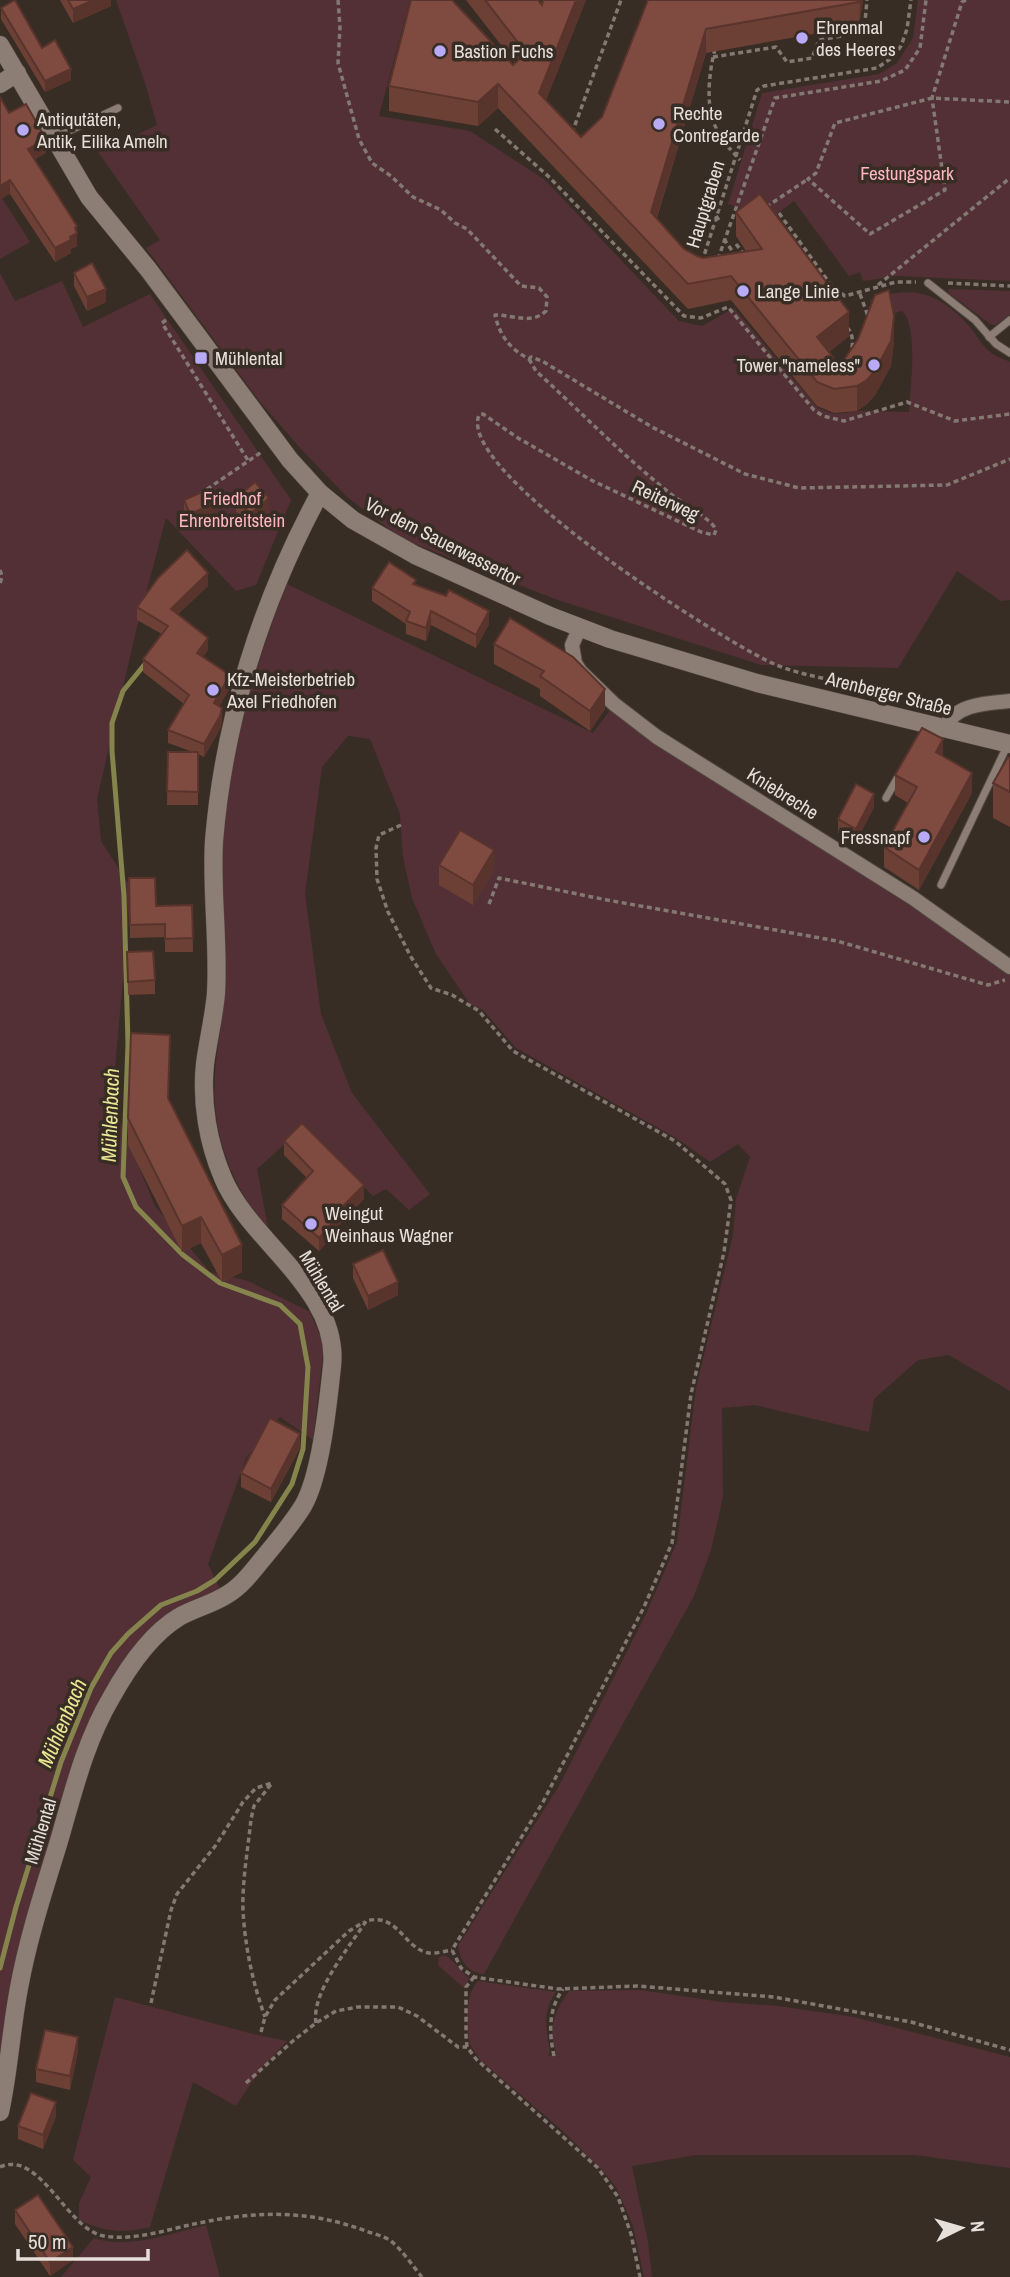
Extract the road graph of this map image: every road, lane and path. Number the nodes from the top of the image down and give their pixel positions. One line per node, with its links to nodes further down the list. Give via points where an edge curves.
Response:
1 (338, 0): 47 (path, via 338,63 367,154 413,197 467,229 521,286 542,290 548,302 541,315 530,319 495,317 512,350)
2 (621, 0): 17 (path)
3 (867, 0): 9 (path, via 864,32 819,40 812,58 787,62 776,47)
4 (911, 0): 18 (path, Hauptgraben, via 901,46 877,68 757,90)
5 (926, 0): 22 (path, via 920,48 905,70 881,81 775,99)
6 (966, 0): 12 (path)
7 (716, 46): 9 (path)
8 (2, 54): 10 (street, Vor dem Sauerwassertor)
9 (713, 57): 18 (path, via 711,113 716,129)
10 (18, 73): 11 (street); 16 (street, Vor dem Sauerwassertor)
11 (0, 84)
12 (932, 98): 13 (path); 21 (path, via 835,123 816,173); 21 (path, via 945,190 870,234)
13 (1010, 102)
14 (118, 108): 16 (lane)
15 (495, 129): 48 (path, via 548,176 684,316 701,318 728,307 822,416 844,421 907,402 955,421)
16 (55, 137): 38 (street, Vor dem Sauerwassertor, via 89,197)
17 (570, 137)
18 (735, 155): 19 (path); 26 (path, Hauptgraben)
19 (740, 160)
20 (1010, 178): 37 (path, via 877,286)
21 (808, 179): 23 (path)
22 (735, 207): 24 (path); 28 (path)
23 (762, 210)
24 (746, 211)
25 (779, 213): 30 (path)
26 (716, 216): 27 (path); 35 (path, Hauptgraben)
27 (721, 223)
28 (724, 239): 33 (path); 34 (path)
29 (736, 244): 32 (path)
30 (807, 251): 31 (path); 37 (path, via 833,288 845,296)
31 (797, 259)
32 (747, 260)
33 (740, 261)
34 (717, 262)
35 (701, 267)
36 (928, 283): 42 (lane)
37 (860, 294): 40 (path)
38 (179, 312): 49 (street, Vor dem Sauerwassertor); 51 (path, via 162,323)
39 (1010, 320): 42 (lane)
40 (870, 321)
41 (844, 323): 43 (path)
42 (989, 337): 45 (lane)
43 (853, 344): 44 (path); 46 (path)
44 (864, 344)
45 (1010, 353)
46 (849, 358)
47 (529, 359): 50 (path, via 745,474 799,488 947,485); 58 (path, Reiterweg, via 613,444 716,530 714,535 701,532 593,481 479,415 477,423 491,457 533,499 608,560 718,635 793,672)
48 (1010, 414)
49 (273, 439): 51 (path); 52 (street, Vor dem Sauerwassertor)
50 (1010, 459)
51 (249, 461): 53 (path)
52 (320, 492): 56 (street, Vor dem Sauerwassertor, via 391,543); 83 (street, Mühlental, via 257,635 223,774 214,860 216,992 204,1084 212,1147 228,1191 304,1285 330,1338 332,1360 316,1470 303,1506 264,1557 228,1595 179,1618 154,1639 99,1720 29,1944)
53 (198, 494)
54 (0, 570): 55 (path)
55 (0, 584)
56 (580, 627): 57 (street, Vor dem Sauerwassertor); 69 (street, Kniebreche, via 572,645 575,663 614,704 657,737 913,898)
57 (757, 683): 62 (street, Arenberger Straße)
58 (896, 697)
59 (904, 699): 61 (path)
60 (1010, 701): 61 (street)
61 (960, 711): 62 (street)
62 (932, 730): 63 (street, Arenberger Straße)
63 (1009, 744): 67 (lane)
64 (904, 766): 65 (lane)
65 (886, 798)
66 (401, 825): 72 (path, via 379,835 377,879 388,912 431,988 479,1011 513,1051 676,1141 725,1184 731,1200 724,1252 691,1394 672,1544 645,1607 543,1802)
67 (941, 884)
68 (489, 904): 70 (path, via 499,878 837,942 988,985)
69 (1010, 967)
70 (1010, 978)
71 (366, 1921): 72 (path, via 386,1922 430,1954); 76 (path, via 290,1985); 77 (path, via 329,1978 314,2010)
72 (452, 1950): 73 (path, via 461,1968)
73 (474, 1977): 74 (path); 79 (path, via 466,1987)
74 (563, 1989): 80 (path, via 637,1986 774,1997 911,2022); 81 (path, via 551,2016)
75 (151, 2003): 76 (path, via 177,1894 243,1802 256,1788 272,1783 254,1806 251,1819 243,1911 251,1969)
76 (265, 2017): 78 (path)
77 (316, 2023): 79 (path, via 335,2011 398,2007 458,2047); 82 (path)
78 (261, 2032)
79 (467, 2047): 86 (path, via 598,2168 618,2197)
80 (1010, 2050)
81 (554, 2056)
82 (246, 2083)
83 (0, 2112)
84 (0, 2167): 85 (path, via 20,2165 37,2176 79,2224 103,2236 140,2235 236,2215 286,2213 344,2222 389,2239)
85 (422, 2277)
86 (640, 2277)

